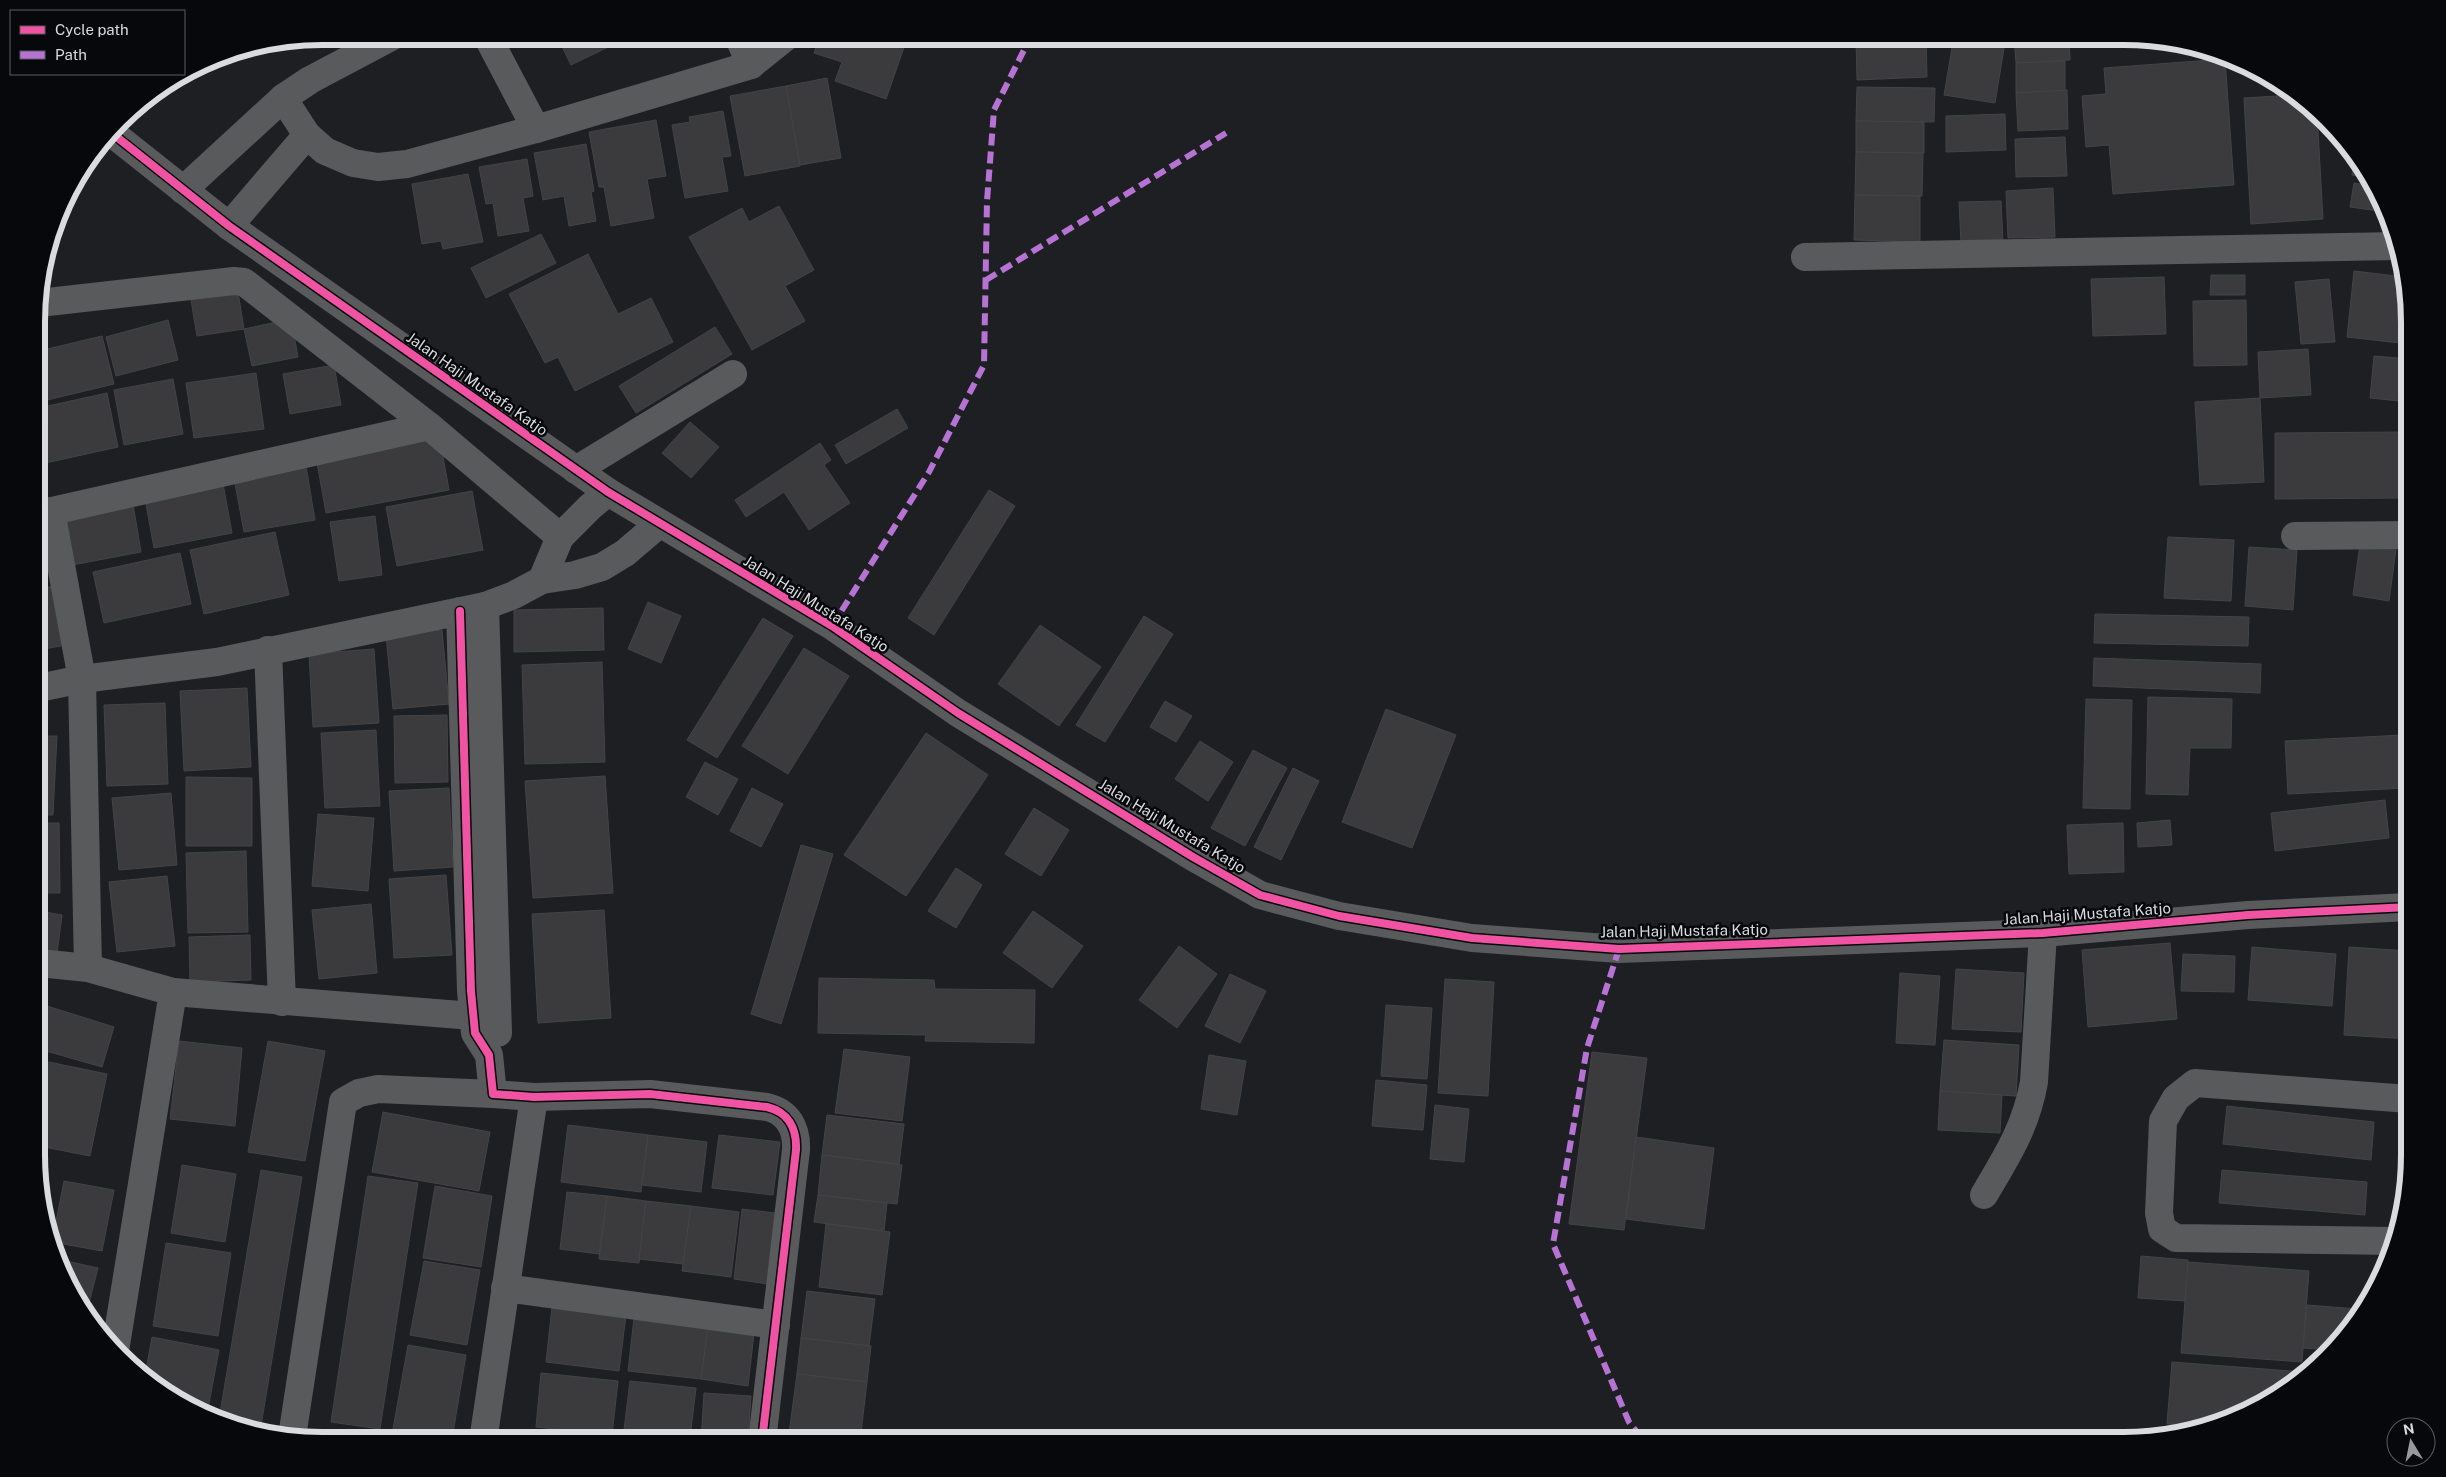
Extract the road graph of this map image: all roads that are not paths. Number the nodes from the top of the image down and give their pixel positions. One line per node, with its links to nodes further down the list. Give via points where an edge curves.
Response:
1 (376, 45): 6 (street)
2 (492, 45): 7 (street)
3 (742, 45): 5 (street)
4 (776, 45): 5 (street)
5 (751, 65): 7 (street)
6 (283, 98): 8 (street); 10 (street)
7 (536, 129): 8 (street, via 407,164 378,167 353,163 325,151)
8 (307, 135): 11 (street)
9 (116, 137): 10 (street, Jalan Haji Mustafa Katjo)
10 (183, 190): 11 (street, Jalan Haji Mustafa Katjo)
11 (229, 226): 17 (street, Jalan Haji Mustafa Katjo)
12 (2390, 246): 13 (street)
13 (1805, 257)
14 (46, 302): 16 (street, via 240,280)
15 (733, 374): 17 (street)
16 (429, 426): 19 (street); 23 (street)
17 (576, 470): 18 (street, Jalan Haji Mustafa Katjo)
18 (608, 492): 20 (street, Jalan Haji Mustafa Katjo); 23 (street)
19 (45, 513): 27 (street)
20 (659, 524): 24 (street, via 625,553 602,567); 30 (street, Jalan Haji Mustafa Katjo, via 832,626 958,713 1193,857 1260,894 1339,916 1472,938 1619,949)
21 (2401, 535): 22 (street)
22 (2295, 536)
23 (560, 537): 24 (street)
24 (542, 580): 25 (street, via 514,595)
25 (473, 608): 26 (street); 35 (street)
26 (268, 650): 27 (street, via 216,662); 34 (street)
27 (82, 679): 28 (street); 32 (street)
28 (45, 687)
29 (2401, 907): 30 (street, Jalan Haji Mustafa Katjo, via 2248,915)
30 (2043, 933): 39 (street, via 2030,1106 2022,1129)
31 (45, 964): 32 (street)
32 (88, 968): 33 (street)
33 (173, 992): 34 (street); 43 (street)
34 (282, 1002): 35 (street)
35 (485, 1015): 36 (street, via 499,1033 489,1056)
36 (493, 1094): 37 (street); 44 (street, via 378,1089 359,1093 343,1102)
37 (534, 1097): 41 (street); 42 (street, via 650,1094 766,1107 778,1110 786,1117 795,1132 796,1150)
38 (2401, 1098): 40 (street, via 2195,1083 2176,1098 2163,1121 2159,1213 2162,1229 2176,1238)
39 (1984, 1195)
40 (2387, 1241)
41 (505, 1288): 42 (street); 45 (street)
42 (776, 1325): 46 (street)
43 (117, 1341)
44 (293, 1430)
45 (484, 1432)
46 (763, 1432)

